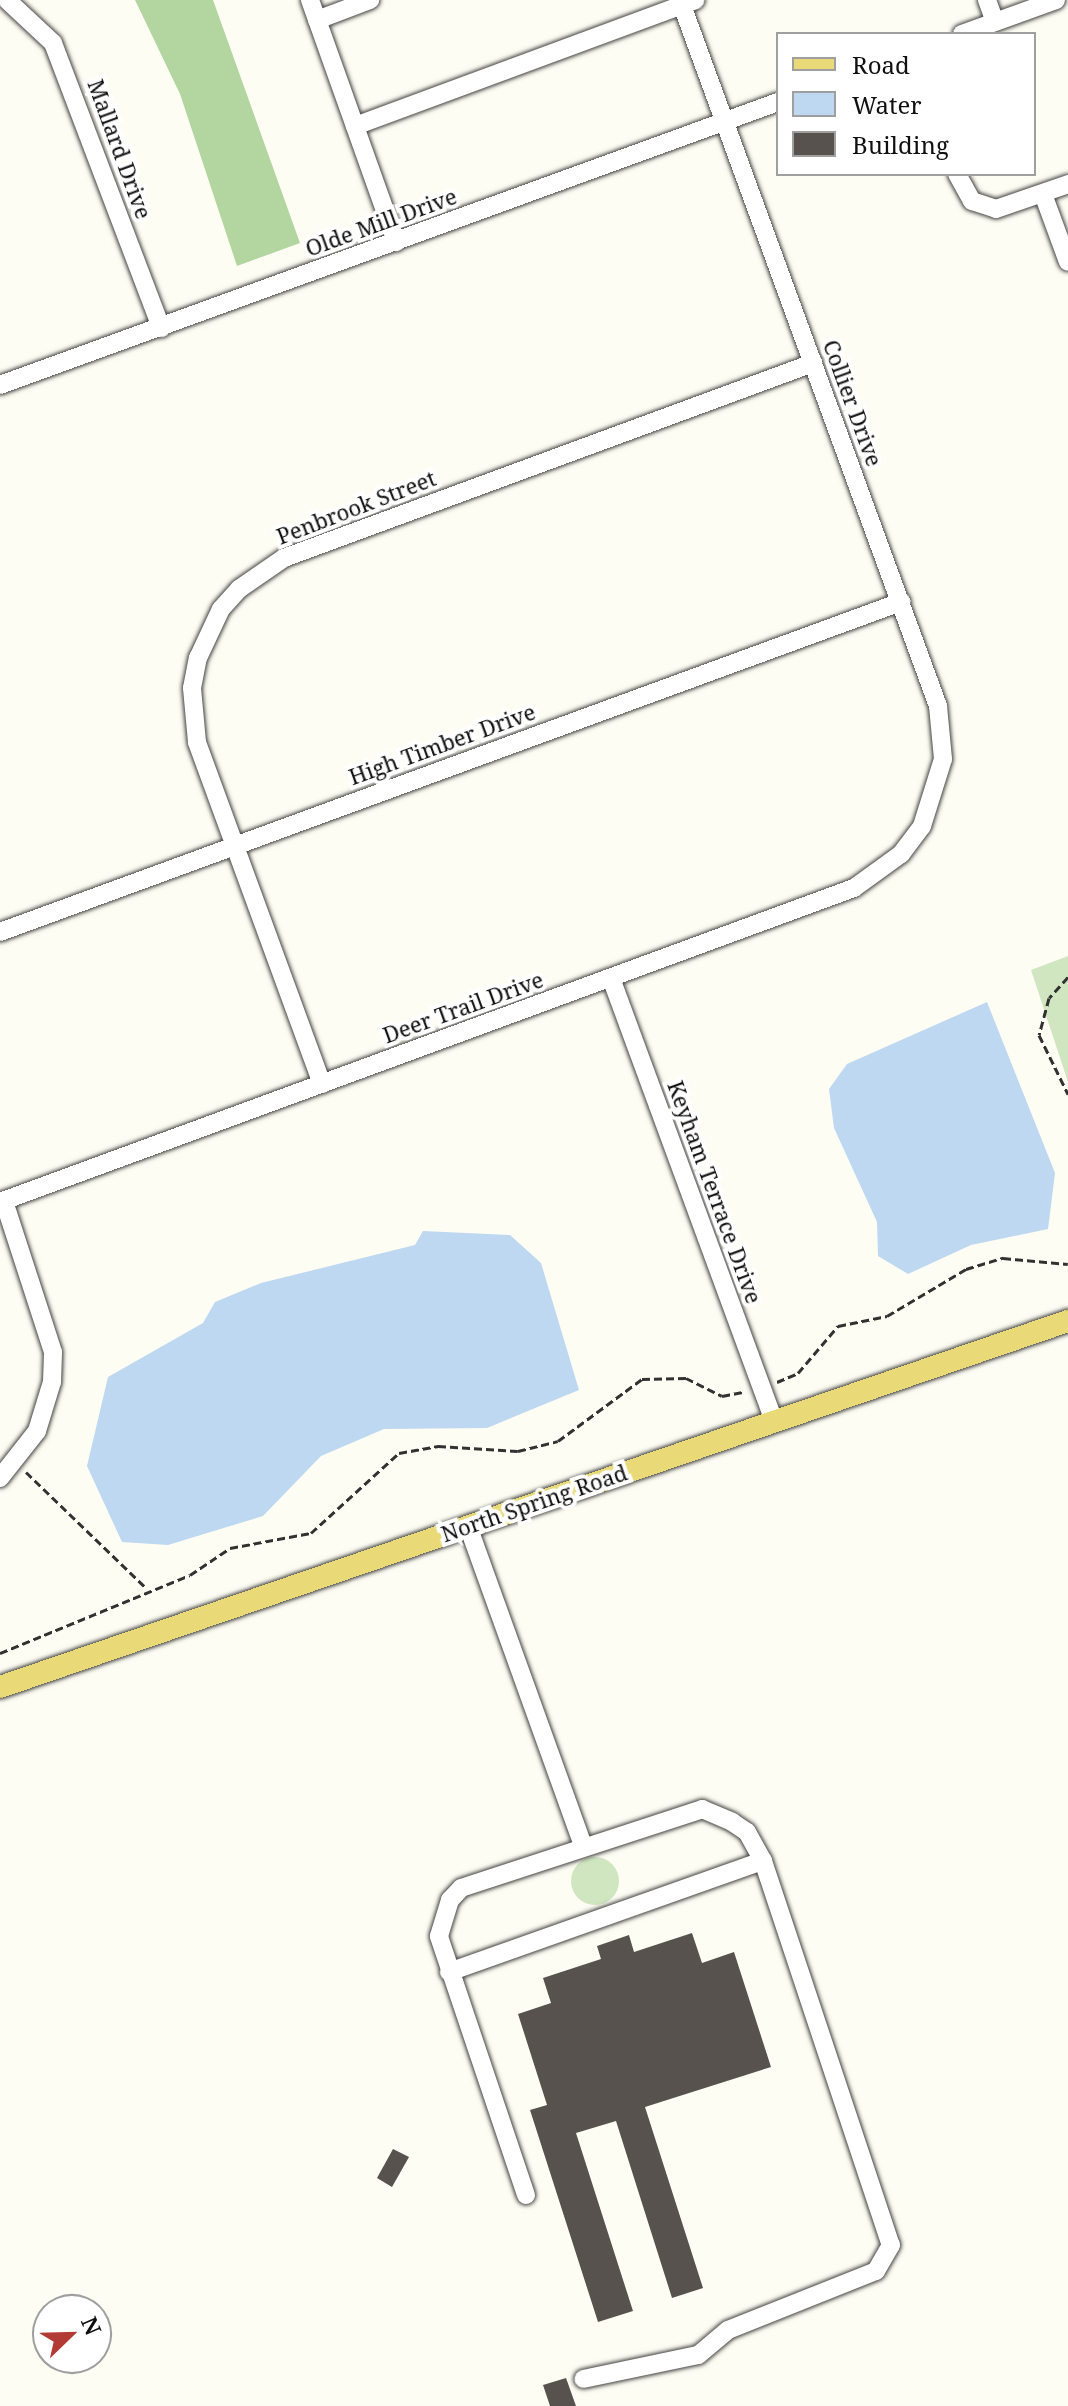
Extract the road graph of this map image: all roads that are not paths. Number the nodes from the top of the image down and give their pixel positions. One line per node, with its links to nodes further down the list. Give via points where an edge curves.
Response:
1 (310, 0): 7 (street)
2 (370, 0): 7 (street)
3 (987, 0): 8 (street)
4 (1056, 0): 8 (street)
5 (9, 1): 18 (street, Mallard Drive, via 40,24 58,54)
6 (685, 2): 11 (street, Collier Drive); 12 (street)
7 (317, 20): 12 (street)
8 (995, 22): 9 (street)
9 (968, 32)
10 (776, 103): 11 (street, Olde Mill Drive)
11 (724, 121): 16 (street, Olde Mill Drive); 19 (street, Collier Drive)
12 (355, 126): 16 (street)
13 (958, 176): 15 (street, via 963,191 982,207 1007,207)
14 (1068, 184): 15 (street)
15 (1043, 194): 17 (street)
16 (396, 242): 18 (street, Olde Mill Drive)
17 (1068, 262)
18 (161, 328): 20 (street, Olde Mill Drive)
19 (813, 363): 21 (street, Collier Drive); 23 (street, Penbrook Street, via 284,558 239,589 207,633 192,688 197,742)
20 (0, 385)
21 (901, 602): 22 (street, Collier Drive, via 943,735 939,786); 23 (street, High Timber Drive)
22 (922, 826): 25 (street, Deer Trail Drive, via 901,854 854,888)
23 (235, 846): 24 (street, High Timber Drive); 26 (street, Penbrook Street)
24 (0, 932)
25 (611, 978): 26 (street, Deer Trail Drive); 29 (street, Keyham Terrace Drive)
26 (322, 1084): 27 (street, Deer Trail Drive)
27 (2, 1202): 30 (street, via 53,1352 46,1405)
28 (1068, 1321): 29 (main road, North Spring Road)
29 (774, 1422): 31 (main road, North Spring Road)
30 (6, 1471)
31 (468, 1526): 32 (main road, North Spring Road); 33 (street)
32 (0, 1687)
33 (583, 1846): 34 (street, via 702,1809 747,1832); 35 (street, via 461,1888 439,1936)
34 (763, 1861): 35 (street); 37 (street, via 891,2245 876,2271 728,2330 698,2355)
35 (449, 1972): 36 (street)
36 (526, 2195)
37 (583, 2379)

